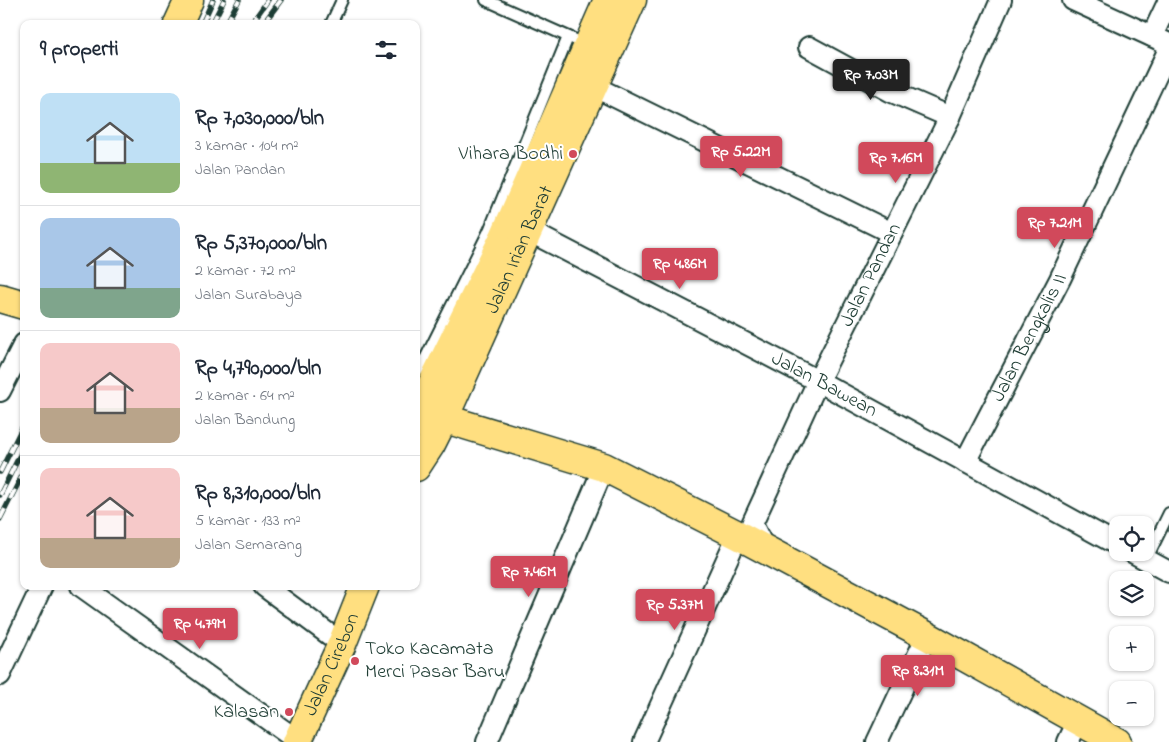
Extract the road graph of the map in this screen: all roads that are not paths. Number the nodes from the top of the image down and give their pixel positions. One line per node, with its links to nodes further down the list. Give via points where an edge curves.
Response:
1 (189, 0): 9 (main road)
2 (342, 0): 10 (lane)
3 (486, 0): 12 (lane)
4 (608, 0): 12 (main road, Jalan Irian Barat)
5 (632, 0): 12 (main road, Jalan Irian Barat)
6 (1001, 0): 16 (street, Jalan Pandan)
7 (1073, 0): 11 (street)
8 (1169, 0): 11 (street)
9 (180, 20)
10 (333, 20)
11 (1161, 40)
12 (588, 45): 15 (main road, Jalan Irian Barat); 18 (main road, Jalan Irian Barat)
13 (809, 47): 16 (street, via 890,92)
14 (1169, 49): 27 (street, Jalan Bengkalis II, via 1060,279)
15 (593, 86): 17 (street); 18 (main road, Jalan Irian Barat)
16 (950, 117): 17 (street, Jalan Pandan)
17 (892, 233): 23 (street, Jalan Pandan)
18 (510, 236): 22 (lane); 23 (street, Jalan Bawean); 25 (main road, Jalan Irian Barat)
19 (0, 298): 20 (main road)
20 (20, 304)
21 (20, 352): 24 (street)
22 (420, 369)
23 (818, 381): 27 (street, Jalan Bawean); 33 (street, Jalan Pandan, via 752,524)
24 (0, 391)
25 (424, 416): 26 (main road, via 431,444); 28 (main road)
26 (420, 461)
27 (965, 462): 32 (street, Jalan Bawean)
28 (604, 467): 31 (main road); 45 (street)
29 (1169, 513): 30 (lane)
30 (1154, 534)
31 (738, 536): 33 (main road); 46 (street)
32 (1109, 540)
33 (765, 550): 40 (main road)
34 (1148, 561): 35 (street)
35 (1169, 572)
36 (40, 590): 42 (street)
37 (87, 590): 44 (street)
38 (269, 590): 41 (street)
39 (363, 590): 41 (main road, Jalan Cirebon)
40 (927, 636): 43 (main road); 47 (street)
41 (342, 644): 44 (main road, Jalan Cirebon)
42 (0, 675)
43 (1073, 732): 48 (main road)
44 (298, 742)
45 (487, 742)
46 (644, 742)
47 (877, 742)
48 (1117, 742)

